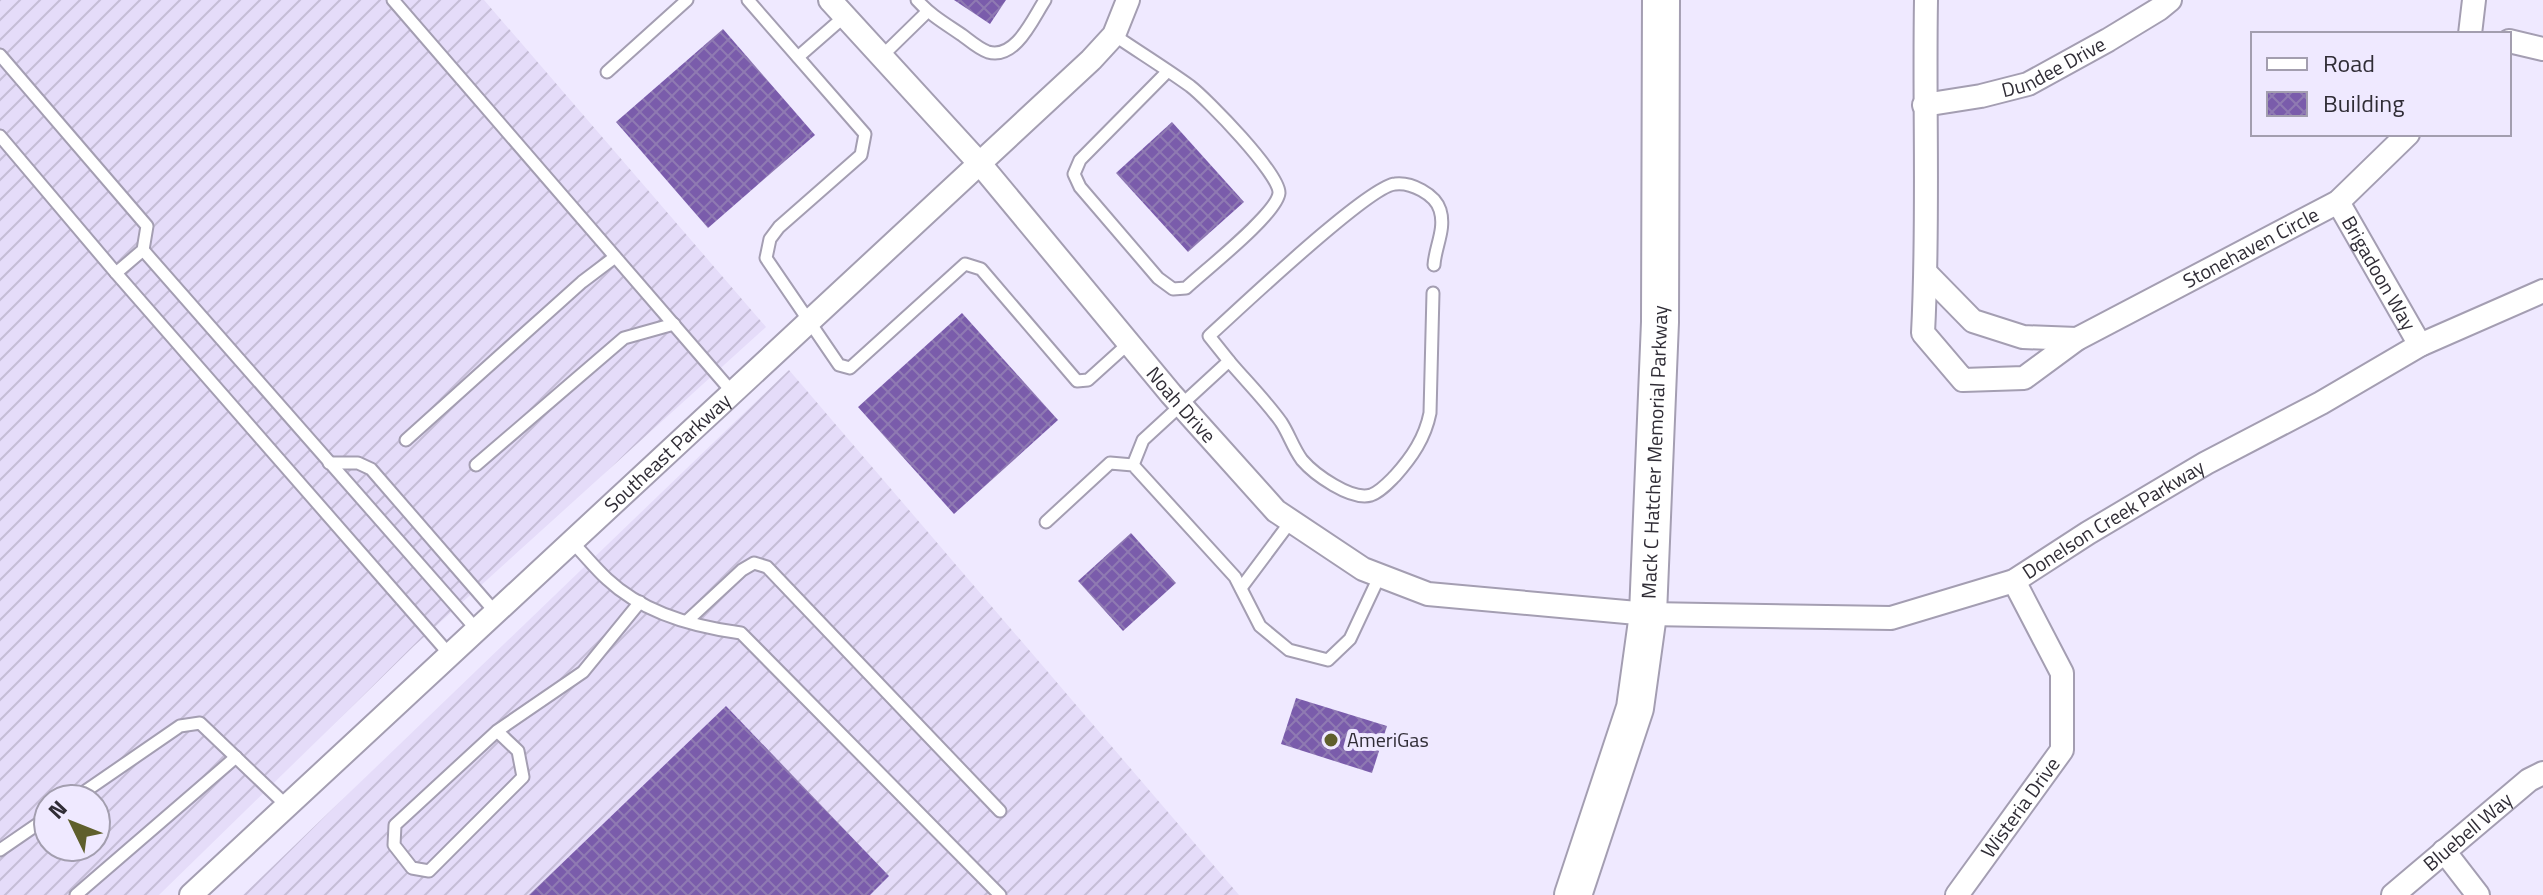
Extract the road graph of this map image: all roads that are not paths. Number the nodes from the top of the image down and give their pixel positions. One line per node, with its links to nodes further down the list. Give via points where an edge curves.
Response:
1 (393, 0): 28 (lane)
2 (687, 0): 20 (lane)
3 (748, 0): 19 (lane)
4 (917, 0): 12 (lane)
5 (1045, 0): 12 (lane, via 1011,48 997,53 985,51)
6 (1128, 0): 14 (street, Southeast Parkway)
7 (1661, 0): 54 (main road, Mack C Hatcher Memorial Parkway, via 1660,322)
8 (1926, 0): 22 (street, Stonehaven Circle)
9 (2170, 0): 22 (street, Dundee Drive, via 2028,84)
10 (2474, 0): 13 (street)
11 (838, 8): 18 (street, Noah Drive); 19 (lane)
12 (927, 12): 18 (lane)
13 (2474, 32)
14 (1114, 35): 21 (lane); 25 (street, Southeast Parkway)
15 (2511, 41): 16 (street)
16 (2543, 49)
17 (0, 55): 27 (lane, via 147,226)
18 (882, 56): 25 (street, Noah Drive)
19 (798, 57): 35 (lane, via 865,134 861,155 770,239 766,258)
20 (607, 72)
21 (1167, 72): 21 (lane, via 1223,117 1274,177 1279,191 1274,207 1252,229 1186,288 1173,289 1138,256 1074,174 1080,160)
22 (1924, 105): 31 (street, Stonehaven Circle)
23 (0, 136): 30 (lane)
24 (2406, 136): 26 (street, Stonehaven Circle)
25 (981, 165): 35 (street, Southeast Parkway); 37 (street, Noah Drive)
26 (2338, 202): 36 (street, Stonehaven Circle); 38 (street, Brigadoon Way)
27 (143, 250): 30 (lane); 43 (lane)
28 (615, 257): 34 (lane); 42 (lane)
29 (1434, 265): 39 (lane, via 1442,223 1439,207 1412,186 1380,189 1209,336)
30 (116, 273): 57 (lane)
31 (1926, 273): 36 (street, Stonehaven Circle, via 1973,321 2023,337); 36 (street, Stonehaven Circle, via 1923,333 1963,380 2024,378)
32 (2543, 291): 38 (street, Donelson Creek Parkway)
33 (1433, 293): 39 (lane, via 1427,430 1404,466 1370,496 1357,496 1313,471)
34 (674, 324): 40 (lane); 44 (lane, via 624,338)
35 (809, 324): 37 (lane, via 839,365 850,368 965,264 981,269 1077,381 1088,380); 40 (street, Southeast Parkway)
36 (2077, 339)
37 (1129, 343): 41 (street, Noah Drive)
38 (2420, 345): 50 (street, Donelson Creek Parkway, via 2206,463)
39 (1229, 361): 41 (lane)
40 (733, 394): 48 (street, Southeast Parkway)
41 (1181, 404): 45 (lane, via 1143,440); 46 (street, Noah Drive, via 1276,511)
42 (406, 440)
43 (329, 463): 53 (lane, via 358,463 371,469); 56 (lane)
44 (476, 465)
45 (1133, 465): 47 (lane, via 1110,463); 51 (lane)
46 (1291, 521): 49 (street, Noah Drive); 51 (lane)
47 (1046, 522)
48 (572, 542): 52 (lane, via 609,582); 53 (street, Southeast Parkway)
49 (1380, 575): 51 (lane, via 1350,639 1328,660 1289,650 1260,626); 54 (street, Noah Drive, via 1428,594)
50 (2014, 581): 54 (street, Donelson Creek Parkway, via 1891,618); 71 (street, Wisteria Drive, via 2062,673 2062,750)
51 (1241, 588)
52 (640, 602): 55 (lane); 58 (lane, via 583,672)
53 (496, 613): 56 (street, Southeast Parkway)
54 (1648, 614): 70 (main road, Mack C Hatcher Memorial Parkway, via 1635,708)
55 (687, 621): 63 (lane, via 742,570 754,563 767,567); 69 (lane, via 741,633)
56 (477, 630): 57 (street, Southeast Parkway)
57 (450, 655): 62 (street, Southeast Parkway)
58 (497, 731): 58 (lane, via 395,825 394,845 412,868 429,871 523,777 518,751)
59 (236, 757): 61 (lane, via 200,723 180,726); 62 (lane); 67 (lane)
60 (2543, 773): 66 (street, Bluebell Way)
61 (97, 783)
62 (287, 806): 68 (street, Southeast Parkway)
63 (1000, 811)
64 (32, 828): 65 (lane)
65 (0, 850)
66 (2444, 851): 72 (street, Bluebell Way); 73 (street)
67 (76, 895)
68 (191, 895)
69 (1000, 895)
70 (1573, 895)
71 (1957, 895)
72 (2393, 895)
73 (2478, 895)

